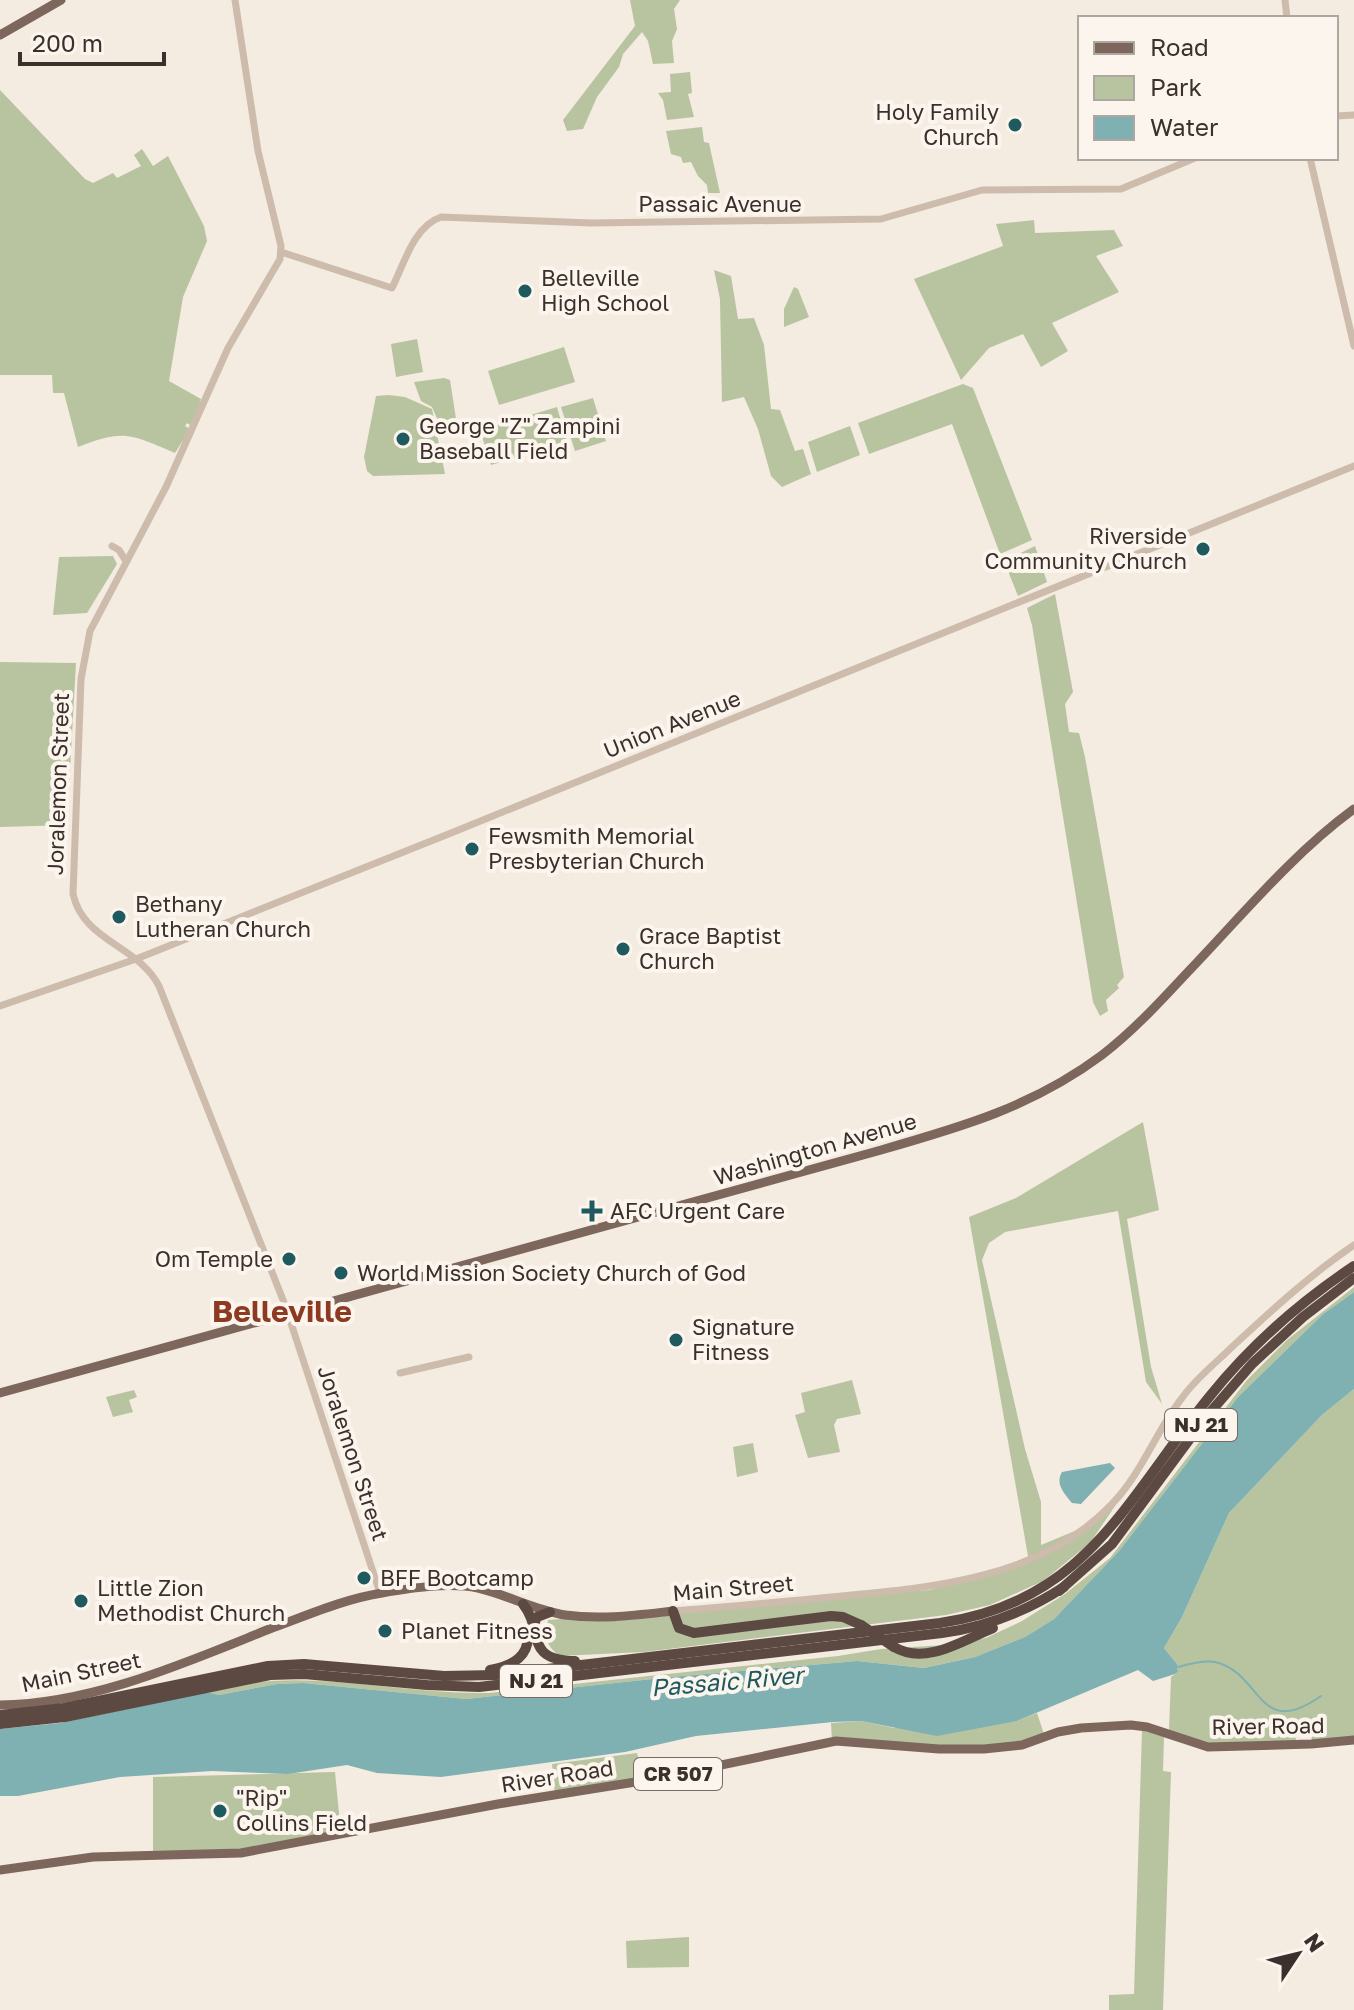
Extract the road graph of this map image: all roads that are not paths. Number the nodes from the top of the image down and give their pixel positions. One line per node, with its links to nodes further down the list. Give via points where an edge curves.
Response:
1 (61, 0): 3 (main road)
2 (235, 0): 6 (street, via 258,151)
3 (0, 35)
4 (1190, 160): 6 (street, Passaic Avenue, via 1121,189 982,190 881,219 591,223 441,217 420,232 392,288)
5 (1310, 160): 7 (street)
6 (281, 252): 10 (street, Joralemon Street, via 228,348 183,453)
7 (1354, 346)
8 (1354, 466): 12 (street, Union Avenue)
9 (112, 546): 10 (street)
10 (126, 561): 12 (street, Joralemon Street, via 93,622 83,662 72,888 88,925)
11 (1354, 809): 17 (main road, Washington Avenue, via 1299,857 1117,1043 1023,1103 930,1136)
12 (136, 959): 13 (street, Union Avenue); 17 (street, Joralemon Street, via 159,986)
13 (0, 1006)
14 (1354, 1245): 24 (street, Main Street, via 1301,1284 1190,1387 1120,1496 1057,1547 1015,1565 930,1587)
15 (1354, 1266): 27 (highway, NJ 21, via 1244,1357 1104,1537 1037,1591 953,1621)
16 (1354, 1278): 21 (highway, NJ 21, via 1252,1364 1112,1544)
17 (288, 1314): 20 (main road, Washington Avenue); 22 (street, Joralemon Street)
18 (469, 1357): 19 (street)
19 (400, 1373)
20 (0, 1393)
21 (1064, 1587): 24 (highway, bridge, via 1025,1615 916,1655 843,1617 694,1633 679,1628); 31 (highway, NJ 21, via 1006,1617 942,1633 497,1686 270,1675 65,1717)
22 (380, 1593): 23 (main road, Main Street, via 466,1586); 29 (main road, Main Street, via 124,1685)
23 (523, 1604): 25 (main road, Main Street); 26 (highway); 28 (highway, via 529,1642 513,1663 487,1670)
24 (673, 1611): 25 (main road, Main Street, via 594,1617)
25 (550, 1612): 26 (highway, via 537,1617)
26 (534, 1636): 27 (highway, via 544,1652 568,1661)
27 (676, 1654): 28 (highway, NJ 21, via 496,1675)
28 (410, 1673): 30 (highway, NJ 21, via 322,1664 268,1666 64,1708)
29 (0, 1705)
30 (0, 1715)
31 (0, 1724)
32 (1354, 1740): 33 (main road, River Road / CR 507, via 1208,1747 1131,1725 1081,1728 1022,1745 984,1749 836,1741 249,1852 93,1857)
33 (0, 1870)

